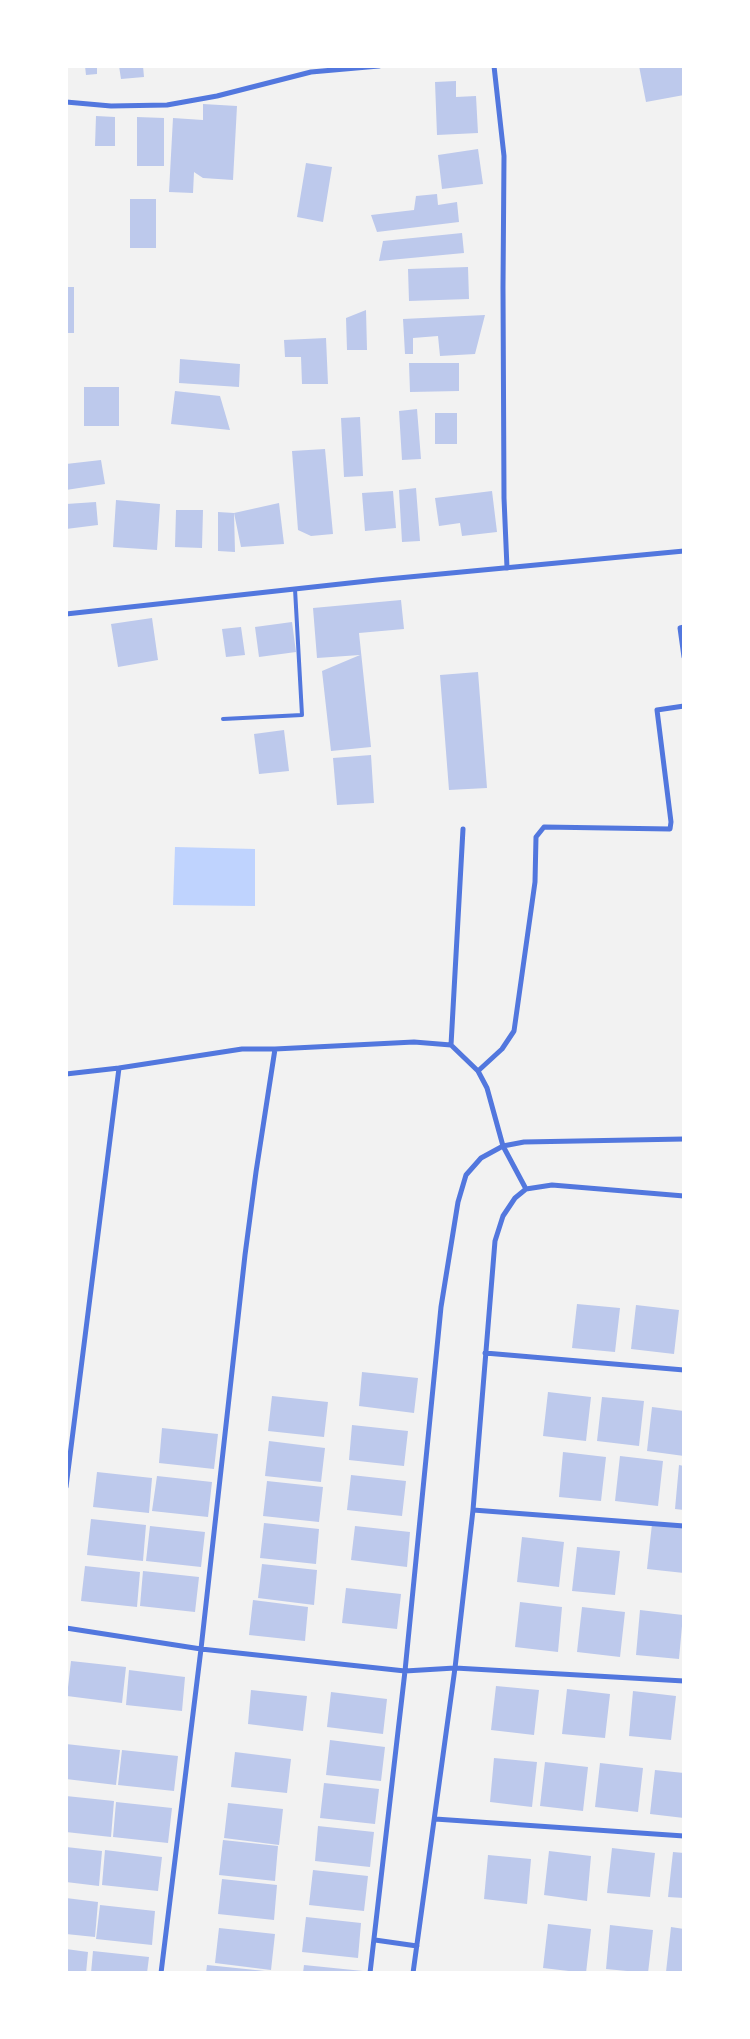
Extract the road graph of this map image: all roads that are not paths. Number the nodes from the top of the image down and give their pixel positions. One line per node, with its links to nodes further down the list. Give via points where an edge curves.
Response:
1 (379, 66): 3 (street, via 311,72 167,105 111,106)
2 (494, 66): 5 (street, via 504,156)
3 (66, 102)
4 (684, 551): 5 (street)
5 (507, 568): 6 (street)
6 (295, 589): 7 (street); 11 (lane, via 302,715)
7 (66, 614)
8 (684, 627): 9 (street, via 680,631)
9 (684, 657)
10 (684, 706): 16 (street, via 657,710 672,822 670,829 544,826 536,837 535,882 514,1031 502,1049)
11 (223, 719)
12 (463, 829): 13 (street)
13 (451, 1044): 14 (street, via 414,1042); 16 (street)
14 (275, 1049): 15 (street, via 242,1049); 28 (street, via 246,1246)
15 (119, 1068): 17 (street); 24 (street)
16 (478, 1071): 19 (street, via 487,1088)
17 (66, 1074)
18 (684, 1139): 19 (street, via 524,1142)
19 (504, 1146): 20 (street); 30 (street, via 481,1158 466,1176 458,1202 441,1307)
20 (526, 1189): 21 (street, via 552,1185); 22 (street, via 515,1198 503,1216 495,1241)
21 (684, 1196)
22 (485, 1353): 23 (street); 25 (street)
23 (684, 1370)
24 (66, 1487)
25 (473, 1510): 26 (street); 29 (street)
26 (684, 1526)
27 (66, 1628): 28 (street)
28 (201, 1649): 30 (street); 36 (street)
29 (455, 1668): 30 (street); 31 (street); 32 (street)
30 (405, 1671): 34 (street)
31 (684, 1681)
32 (435, 1819): 33 (street); 35 (street)
33 (684, 1836)
34 (375, 1940): 35 (street); 37 (street)
35 (416, 1946): 38 (street)
36 (161, 1973)
37 (370, 1973)
38 (413, 1973)

